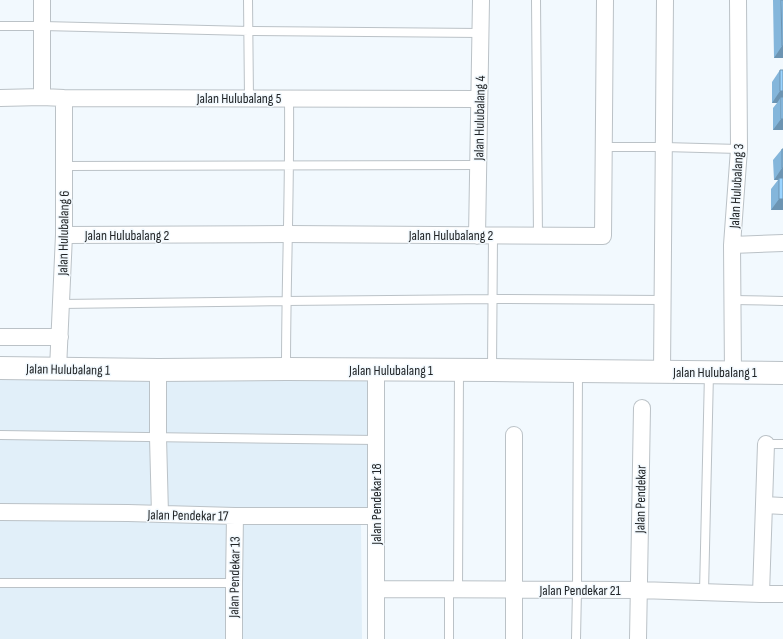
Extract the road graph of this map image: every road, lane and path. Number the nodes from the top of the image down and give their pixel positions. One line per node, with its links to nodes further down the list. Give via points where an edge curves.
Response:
1 (42, 0): 9 (street)
2 (248, 0): 10 (lane)
3 (480, 0): 11 (street, Jalan Hulubalang 4)
4 (536, 0): 27 (lane)
5 (605, 0): 18 (street, Jalan Hulubalang 2)
6 (665, 0): 19 (street)
7 (738, 0): 20 (street, Jalan Hulubalang 3)
8 (0, 26): 9 (lane)
9 (43, 26): 10 (lane); 12 (street)
10 (249, 31): 11 (lane); 15 (lane)
11 (480, 33): 17 (street, Jalan Hulubalang 4)
12 (42, 97): 13 (street, Jalan Hulubalang 5); 14 (street, Jalan Hulubalang 5)
13 (0, 98)
14 (64, 98): 15 (street, Jalan Hulubalang 5); 22 (street, Jalan Hulubalang 6)
15 (249, 98): 16 (street, Jalan Hulubalang 5)
16 (289, 99): 17 (street, Jalan Hulubalang 5); 23 (lane)
17 (479, 99): 21 (street, Jalan Hulubalang 4)
18 (603, 146): 19 (lane); 27 (street, Jalan Hulubalang 2, via 603,236)
19 (664, 147): 20 (lane); 31 (street)
20 (739, 149): 29 (street, Jalan Hulubalang 3)
21 (478, 165): 23 (lane); 26 (street, Jalan Hulubalang 4)
22 (64, 166): 23 (lane); 25 (street, Jalan Hulubalang 6)
23 (290, 166): 24 (lane)
24 (288, 234): 25 (street, Jalan Hulubalang 2); 26 (street, Jalan Hulubalang 2); 33 (lane)
25 (64, 235): 35 (street, Jalan Hulubalang 6)
26 (485, 236): 27 (street, Jalan Hulubalang 2); 30 (lane)
27 (538, 236)
28 (783, 243): 29 (street)
29 (732, 244): 32 (street, Jalan Hulubalang 3)
30 (493, 300): 31 (lane); 33 (lane); 44 (lane)
31 (662, 300): 46 (street)
32 (733, 300): 34 (lane); 48 (street, Jalan Hulubalang 3)
33 (286, 301): 35 (lane); 40 (lane)
34 (783, 301)
35 (61, 304): 37 (street, Jalan Hulubalang 6)
36 (0, 337): 37 (street)
37 (60, 337): 39 (street, Jalan Hulubalang 6)
38 (0, 368): 39 (street, Jalan Hulubalang 1)
39 (58, 369): 41 (street, Jalan Hulubalang 1)
40 (286, 369): 41 (street, Jalan Hulubalang 1); 42 (street, Jalan Hulubalang 1)
41 (158, 370): 53 (street)
42 (376, 370): 43 (street, Jalan Hulubalang 1); 54 (street, Jalan Pendekar 18)
43 (459, 370): 44 (street, Jalan Hulubalang 1); 66 (lane)
44 (492, 370): 45 (street, Jalan Hulubalang 1)
45 (578, 371): 46 (street, Jalan Hulubalang 1); 68 (lane)
46 (662, 372): 47 (street, Jalan Hulubalang 1)
47 (709, 372): 48 (street, Jalan Hulubalang 1); 70 (lane)
48 (733, 373): 49 (street, Jalan Hulubalang 1)
49 (783, 373)
50 (642, 408): 69 (street, Jalan Pendekar)
51 (0, 435): 53 (lane)
52 (514, 435): 67 (street)
53 (158, 438): 54 (lane); 60 (street)
54 (376, 440): 62 (street, Jalan Pendekar 18)
55 (766, 444): 56 (lane); 57 (street)
56 (783, 444)
57 (764, 505): 58 (street); 71 (street)
58 (783, 506)
59 (0, 512): 60 (street, Jalan Pendekar 17)
60 (160, 514): 61 (street, Jalan Pendekar 17)
61 (235, 516): 62 (street, Jalan Pendekar 17); 63 (street, Jalan Pendekar 13)
62 (376, 516): 65 (street, Jalan Pendekar 18)
63 (234, 583): 64 (lane); 73 (street, Jalan Pendekar 13)
64 (0, 584)
65 (376, 589): 66 (street, Jalan Pendekar 21); 74 (street, Jalan Pendekar 18)
66 (454, 589): 67 (street, Jalan Pendekar 21); 75 (lane)
67 (514, 590): 68 (street, Jalan Pendekar 21); 76 (street)
68 (577, 590): 69 (street, Jalan Pendekar 21); 77 (lane)
69 (639, 590): 70 (street, Jalan Pendekar 21); 78 (street, Jalan Pendekar)
70 (704, 592): 71 (street, Jalan Pendekar 21)
71 (761, 594): 72 (street, Jalan Pendekar 21)
72 (783, 594)
73 (234, 639)
74 (376, 639)
75 (449, 639)
76 (514, 639)
77 (576, 639)
78 (638, 639)

